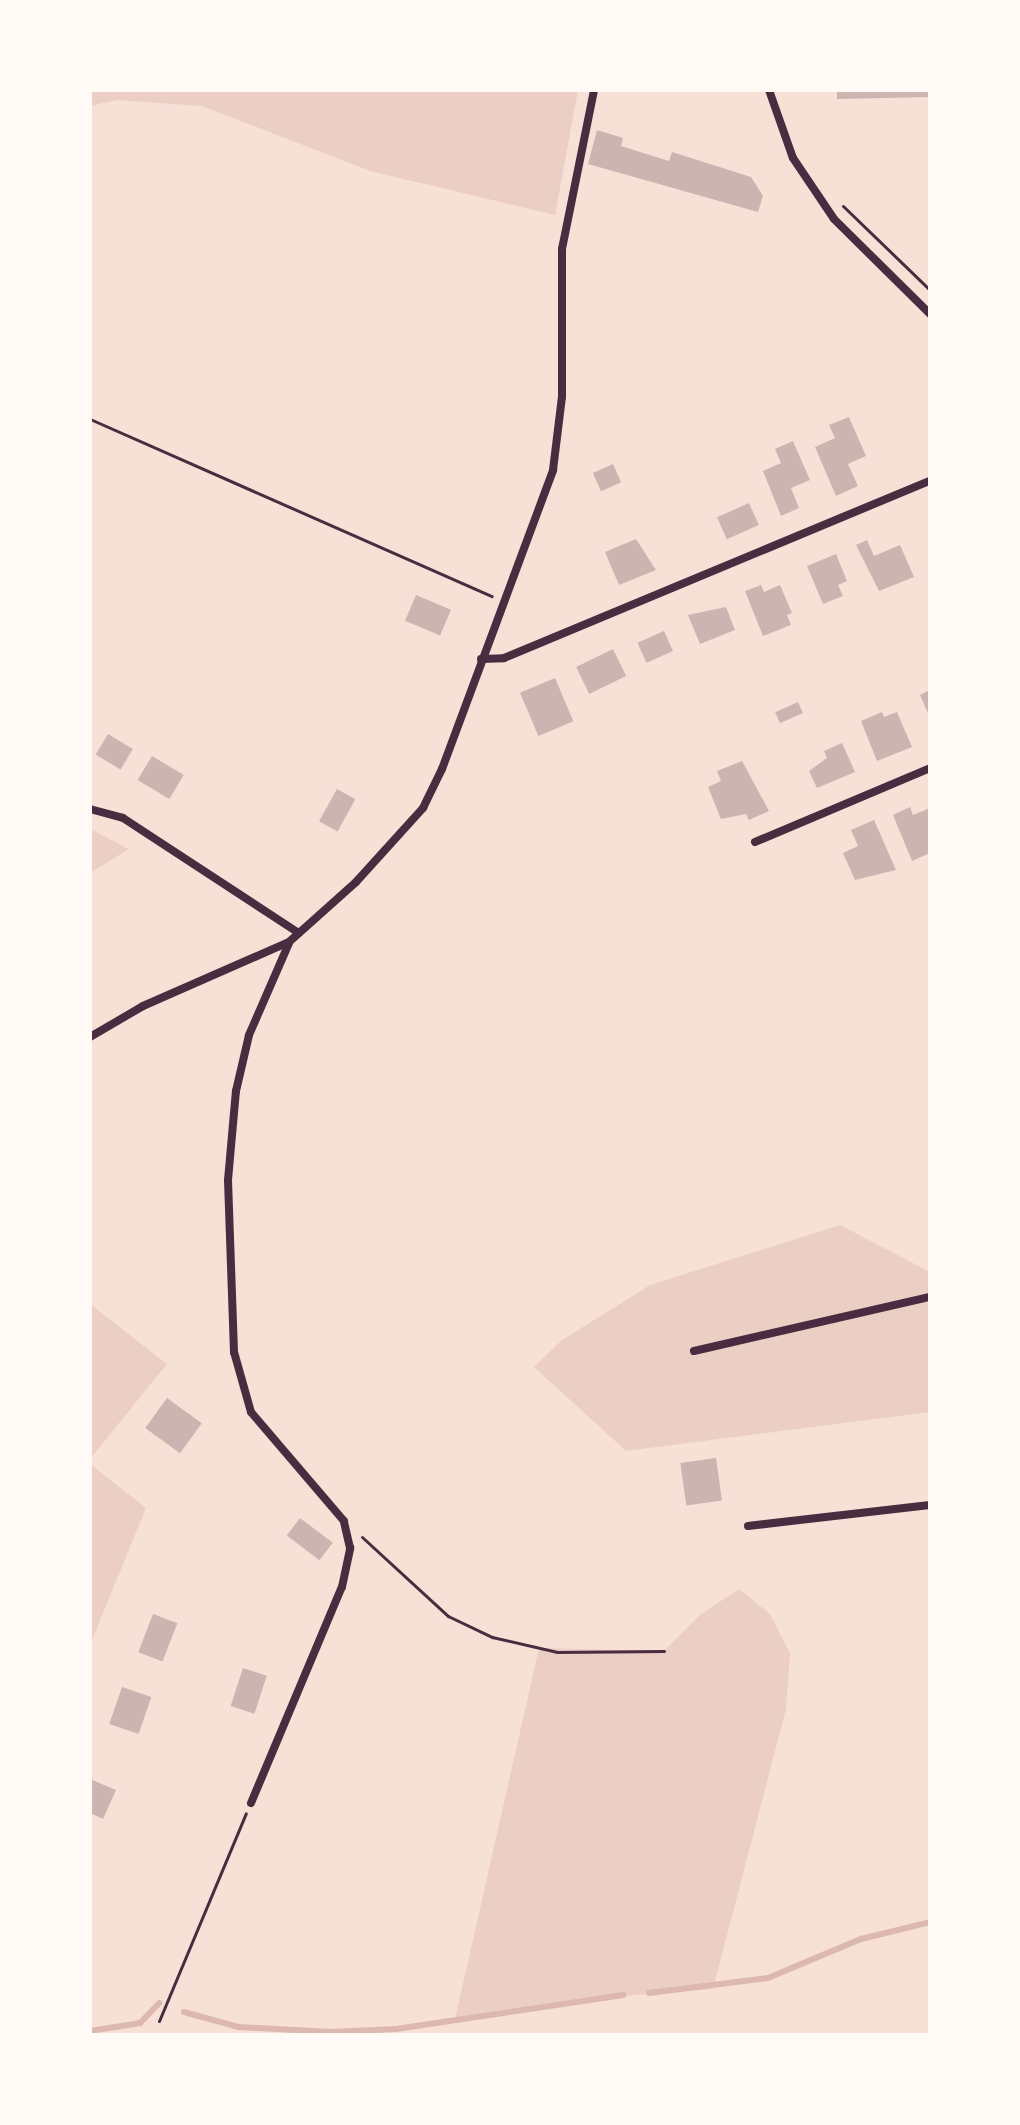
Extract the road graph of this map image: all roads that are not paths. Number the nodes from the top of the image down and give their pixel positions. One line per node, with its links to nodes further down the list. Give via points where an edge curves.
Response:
1 (594, 90): 5 (street, via 562,249 559,441 549,485)
2 (769, 90): 3 (street, via 788,149 834,219)
3 (930, 314)
4 (930, 481): 5 (street, via 504,658)
5 (481, 659): 9 (street, via 423,808 356,882)
6 (930, 768): 8 (street)
7 (90, 809): 9 (street, via 123,818)
8 (755, 842)
9 (299, 933): 10 (street)
10 (289, 942): 11 (street, via 143,1006); 16 (street, via 249,1035 236,1091 228,1180 233,1340 237,1375 251,1412 344,1521 350,1541 345,1577)
11 (90, 1037)
12 (930, 1297): 13 (street)
13 (694, 1351)
14 (930, 1505): 15 (street)
15 (748, 1526)
16 (251, 1803)

